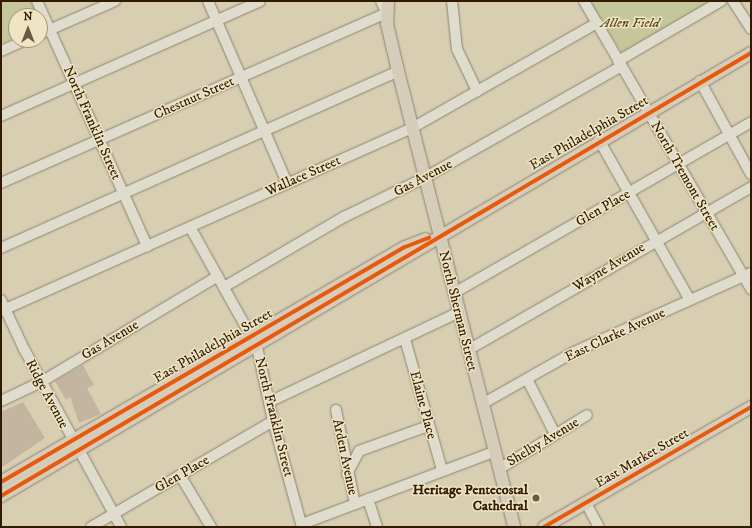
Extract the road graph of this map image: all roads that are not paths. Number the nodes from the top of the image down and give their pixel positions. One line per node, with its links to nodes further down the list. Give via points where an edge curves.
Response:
1 (38, 1): 15 (street, North Franklin Street)
2 (115, 1): 15 (street)
3 (208, 1): 12 (street)
4 (260, 1): 12 (street)
5 (381, 1): 11 (street)
6 (388, 1): 11 (main road, North Sherman Street)
7 (452, 1): 22 (street, via 458,49)
8 (584, 1): 13 (street, North Tremont Street)
9 (720, 1): 17 (street, Gas Avenue)
10 (733, 1): 14 (street)
11 (387, 13): 18 (main road, North Sherman Street); 19 (street, Chestnut Street)
12 (216, 20): 19 (street); 21 (street)
13 (596, 23): 17 (street, North Tremont Street); 22 (street, Wallace Street)
14 (751, 29)
15 (50, 30): 21 (street, North Franklin Street)
16 (751, 52): 20 (main road, East Philadelphia Street)
17 (620, 64): 23 (street, North Tremont Street); 33 (street, Gas Avenue)
18 (398, 71): 26 (main road, North Sherman Street); 27 (street)
19 (241, 77): 27 (street); 29 (street, Chestnut Street)
20 (700, 81): 23 (main road, East Philadelphia Street); 28 (street)
21 (74, 84): 24 (street); 29 (street, North Franklin Street)
22 (477, 91): 26 (street, Wallace Street)
23 (648, 111): 30 (main road, East Philadelphia Street); 31 (street, North Tremont Street)
24 (1, 116)
25 (751, 122): 28 (street, Glen Place)
26 (412, 128): 33 (main road, North Sherman Street); 35 (street, Wallace Street)
27 (264, 131): 35 (street); 38 (street)
28 (728, 134): 31 (street, Glen Place); 32 (street)
29 (99, 139): 34 (street, Chestnut Street); 38 (street, North Franklin Street)
30 (599, 140): 37 (street); 41 (main road, East Philadelphia Street)
31 (678, 164): 37 (street, Glen Place); 39 (street, North Tremont Street)
32 (751, 174)
33 (424, 178): 41 (main road, North Sherman Street); 47 (street, Gas Avenue, via 344,217)
34 (1, 183)
35 (287, 183): 40 (street, Wallace Street)
36 (751, 187): 39 (street, Wayne Avenue)
37 (630, 193): 42 (street); 49 (street, Glen Place)
38 (124, 194): 43 (street, North Franklin Street); 44 (street)
39 (706, 211): 42 (street, Wayne Avenue); 45 (street, North Tremont Street)
40 (190, 227): 43 (street, Wallace Street); 46 (street, North Franklin Street)
41 (439, 234): 49 (main road, North Sherman Street); 54 (main road, East Philadelphia Street, via 405,247)
42 (655, 240): 50 (street); 55 (street, Wayne Avenue)
43 (147, 246): 51 (street, Wallace Street)
44 (1, 248)
45 (747, 275): 48 (street, North Tremont Street); 50 (street, East Clarke Avenue)
46 (218, 276): 47 (street, North Franklin Street); 57 (street, Gas Avenue)
47 (224, 288): 54 (street, North Franklin Street)
48 (751, 289)
49 (454, 293): 52 (main road, North Sherman Street)
50 (690, 300): 56 (street, East Clarke Avenue, via 574,352)
51 (2, 307): 57 (street, Ridge Avenue)
52 (458, 312): 53 (street); 55 (main road, North Sherman Street)
53 (406, 339): 59 (street); 65 (street, Elaine Place)
54 (255, 342): 59 (street, North Franklin Street); 67 (main road, East Philadelphia Street)
55 (468, 350): 60 (main road, North Sherman Street)
56 (527, 379): 60 (street, East Clarke Avenue); 66 (street)
57 (41, 382): 58 (street, Gas Avenue); 67 (street, Ridge Avenue)
58 (1, 402)
59 (268, 402): 64 (street, North Franklin Street)
60 (482, 404): 68 (main road, North Sherman Street)
61 (751, 407): 76 (main road, East Market Street)
62 (336, 410): 71 (street, Arden Avenue)
63 (587, 415): 66 (street, Shelby Avenue)
64 (273, 421): 72 (street, Glen Place); 79 (street, North Franklin Street)
65 (428, 426): 70 (street, Elaine Place); 71 (street, via 359,451)
66 (555, 434): 69 (street, Shelby Avenue)
67 (76, 446): 73 (main road, East Philadelphia Street); 74 (main road, East Philadelphia Street); 78 (street, Ridge Avenue)
68 (494, 452): 69 (main road, North Sherman Street); 70 (street)
69 (499, 469): 85 (main road, North Sherman Street)
70 (442, 470): 75 (street)
71 (347, 474): 77 (street, Arden Avenue)
72 (180, 475): 78 (street, Glen Place); 83 (street)
73 (1, 482)
74 (1, 496)
75 (368, 499): 77 (street); 84 (street)
76 (586, 503): 80 (main road, East Market Street); 86 (street)
77 (355, 504): 79 (street)
78 (113, 513): 81 (street, Glen Place); 82 (street, Ridge Avenue)
79 (302, 525)
80 (549, 526)
81 (91, 527)
82 (121, 527)
83 (211, 527)
84 (377, 527)
85 (514, 527)
86 (599, 527)

